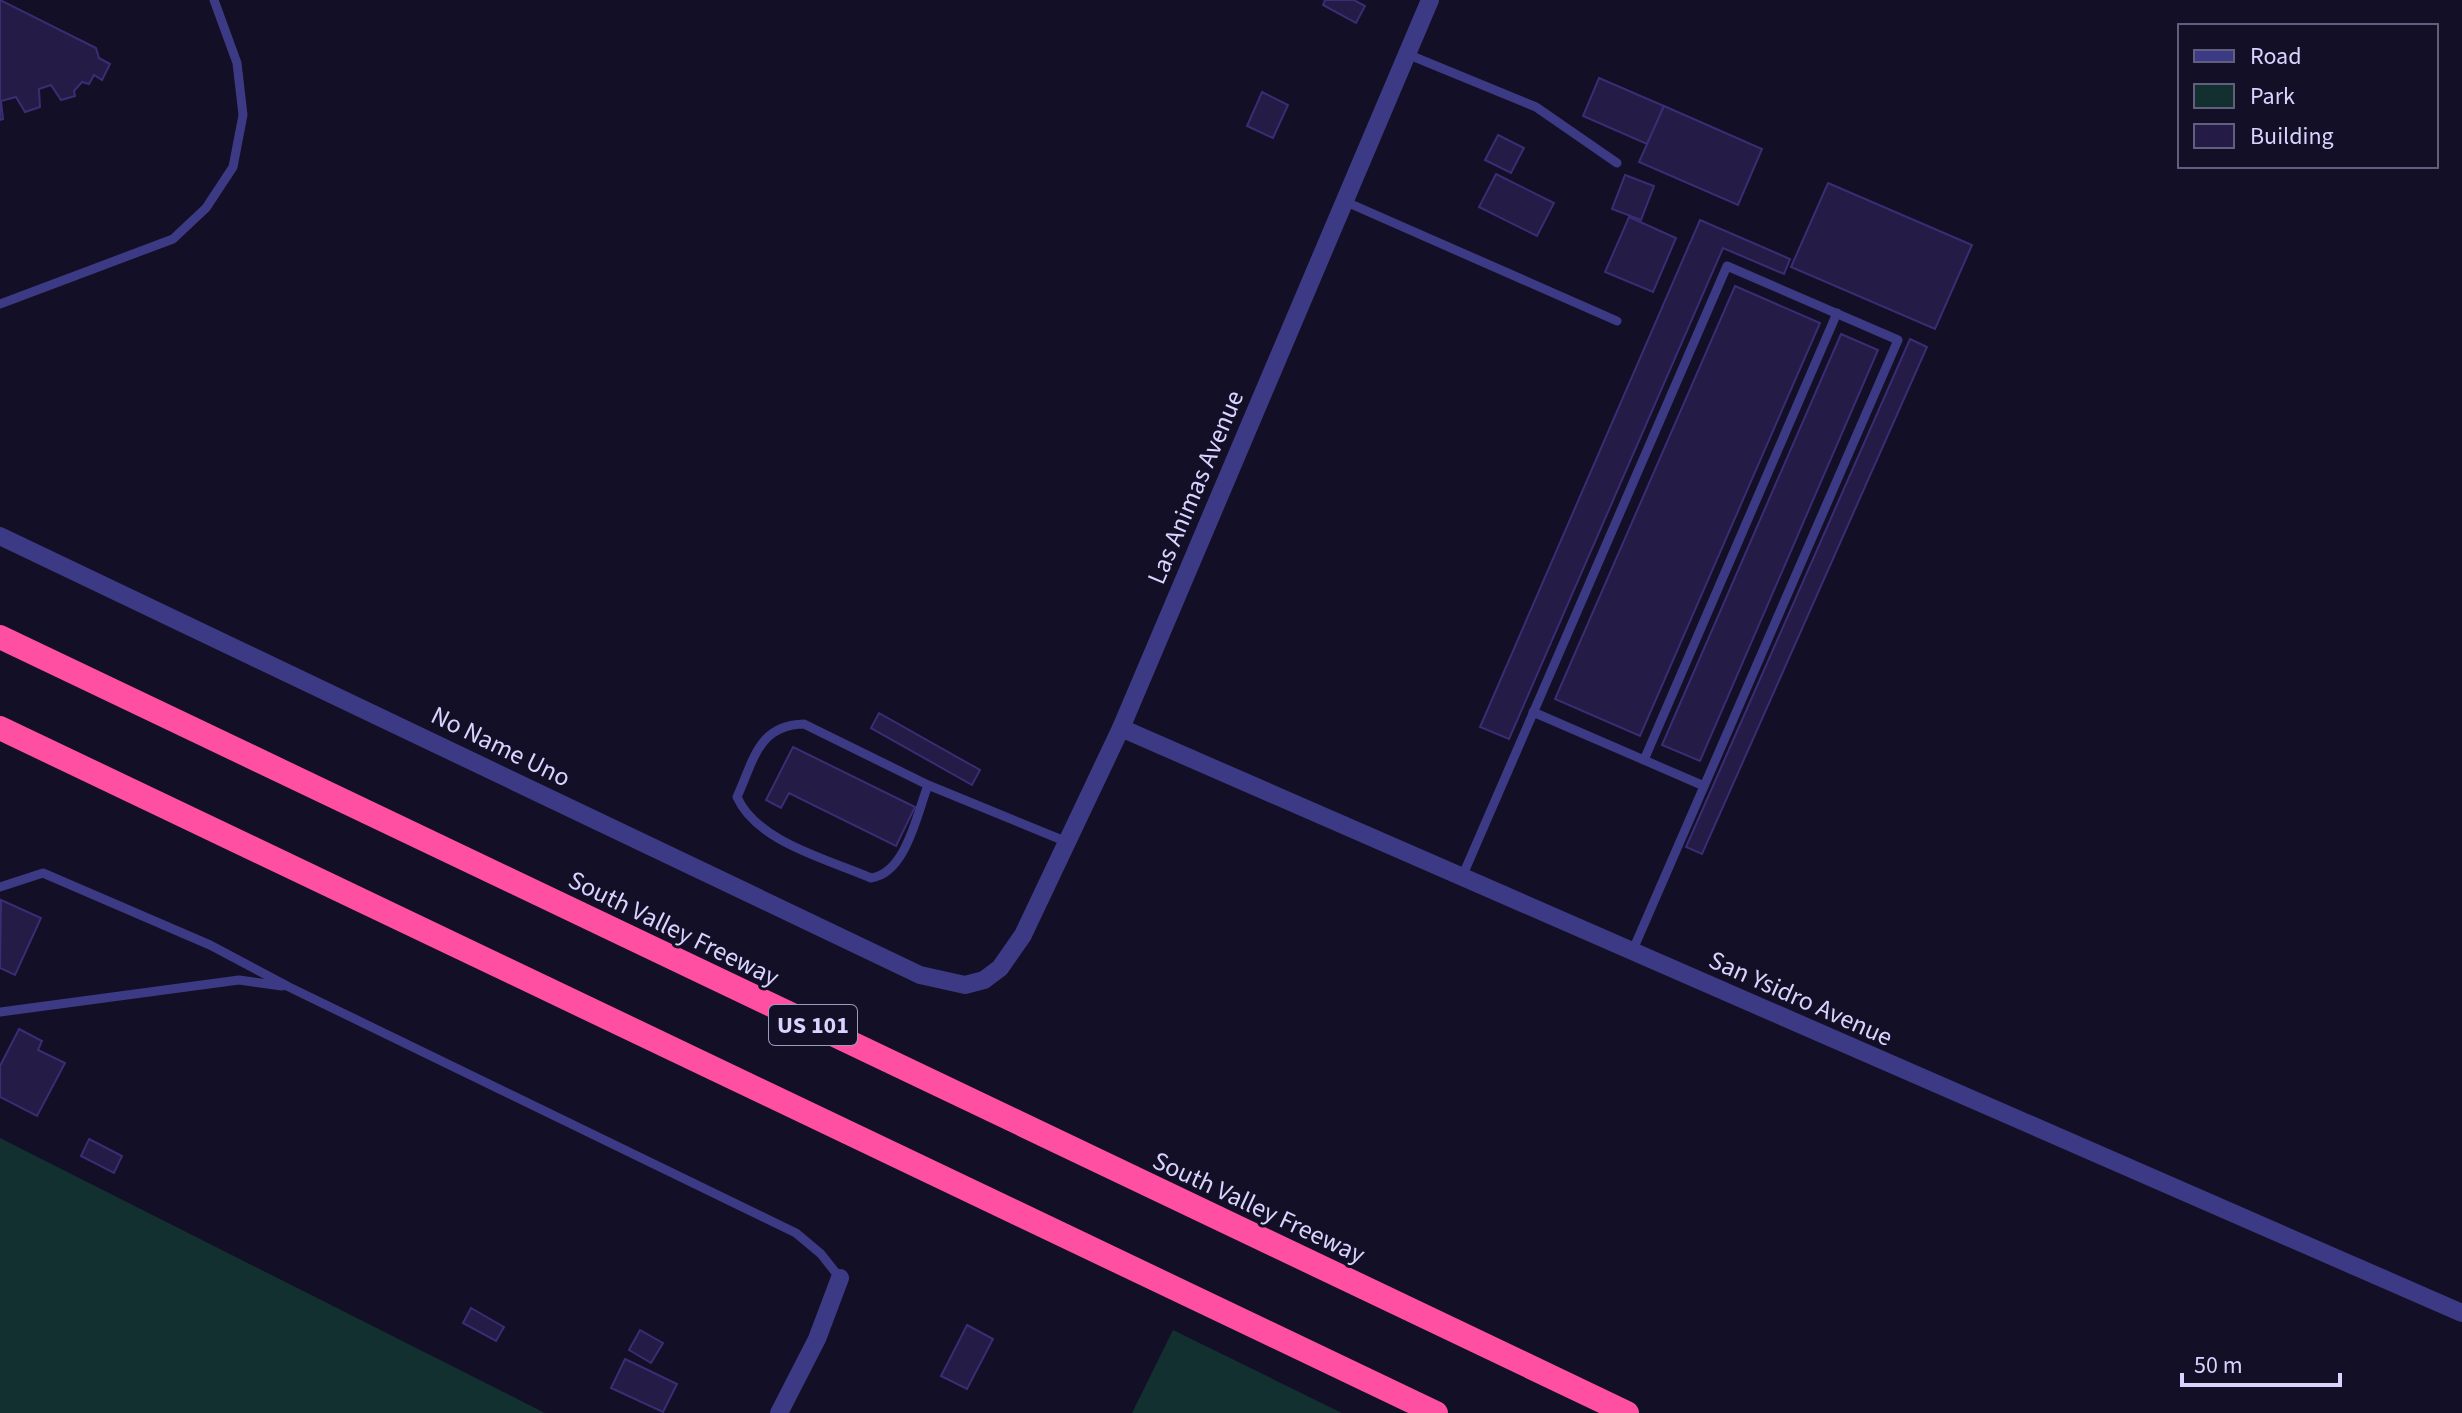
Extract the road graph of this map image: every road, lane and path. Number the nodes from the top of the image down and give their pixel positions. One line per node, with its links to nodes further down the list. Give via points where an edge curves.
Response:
1 (214, 0): 6 (lane, via 237,63 243,115 233,167 206,208 173,239)
2 (1430, 0): 3 (street, Las Animas Avenue)
3 (1407, 54): 4 (lane, via 1536,107); 5 (street, Las Animas Avenue)
4 (1617, 163)
5 (1344, 201): 8 (lane); 13 (street, Las Animas Avenue)
6 (0, 304)
7 (1837, 313): 11 (lane, via 1727,266); 14 (lane); 16 (lane, via 1898,340)
8 (1617, 321)
9 (0, 536): 21 (street, No Name Uno, via 920,975 965,985)
10 (0, 637): 28 (highway, South Valley Freeway / US 101)
11 (1533, 712): 14 (lane); 18 (lane)
12 (0, 728): 27 (highway)
13 (1121, 728): 17 (street, Las Animas Avenue); 18 (street, San Ysidro Avenue)
14 (1644, 760): 16 (lane)
15 (928, 785): 15 (lane, via 804,724 786,724 765,736 737,797 744,814 761,830 871,878 884,876 897,861); 17 (lane)
16 (1704, 786): 20 (lane)
17 (1067, 842): 21 (street, Las Animas Avenue, via 1023,935 1000,968)
18 (1462, 877): 20 (street, San Ysidro Avenue)
19 (0, 887): 22 (lane, via 43,873 210,945)
20 (1632, 952): 25 (street, San Ysidro Avenue)
21 (984, 980)
22 (289, 987): 23 (lane, via 239,980); 24 (lane, via 796,1233)
23 (0, 1012)
24 (840, 1278): 26 (street, via 817,1339)
25 (2462, 1313)
26 (779, 1413)
27 (1436, 1413)
28 (1627, 1413)

